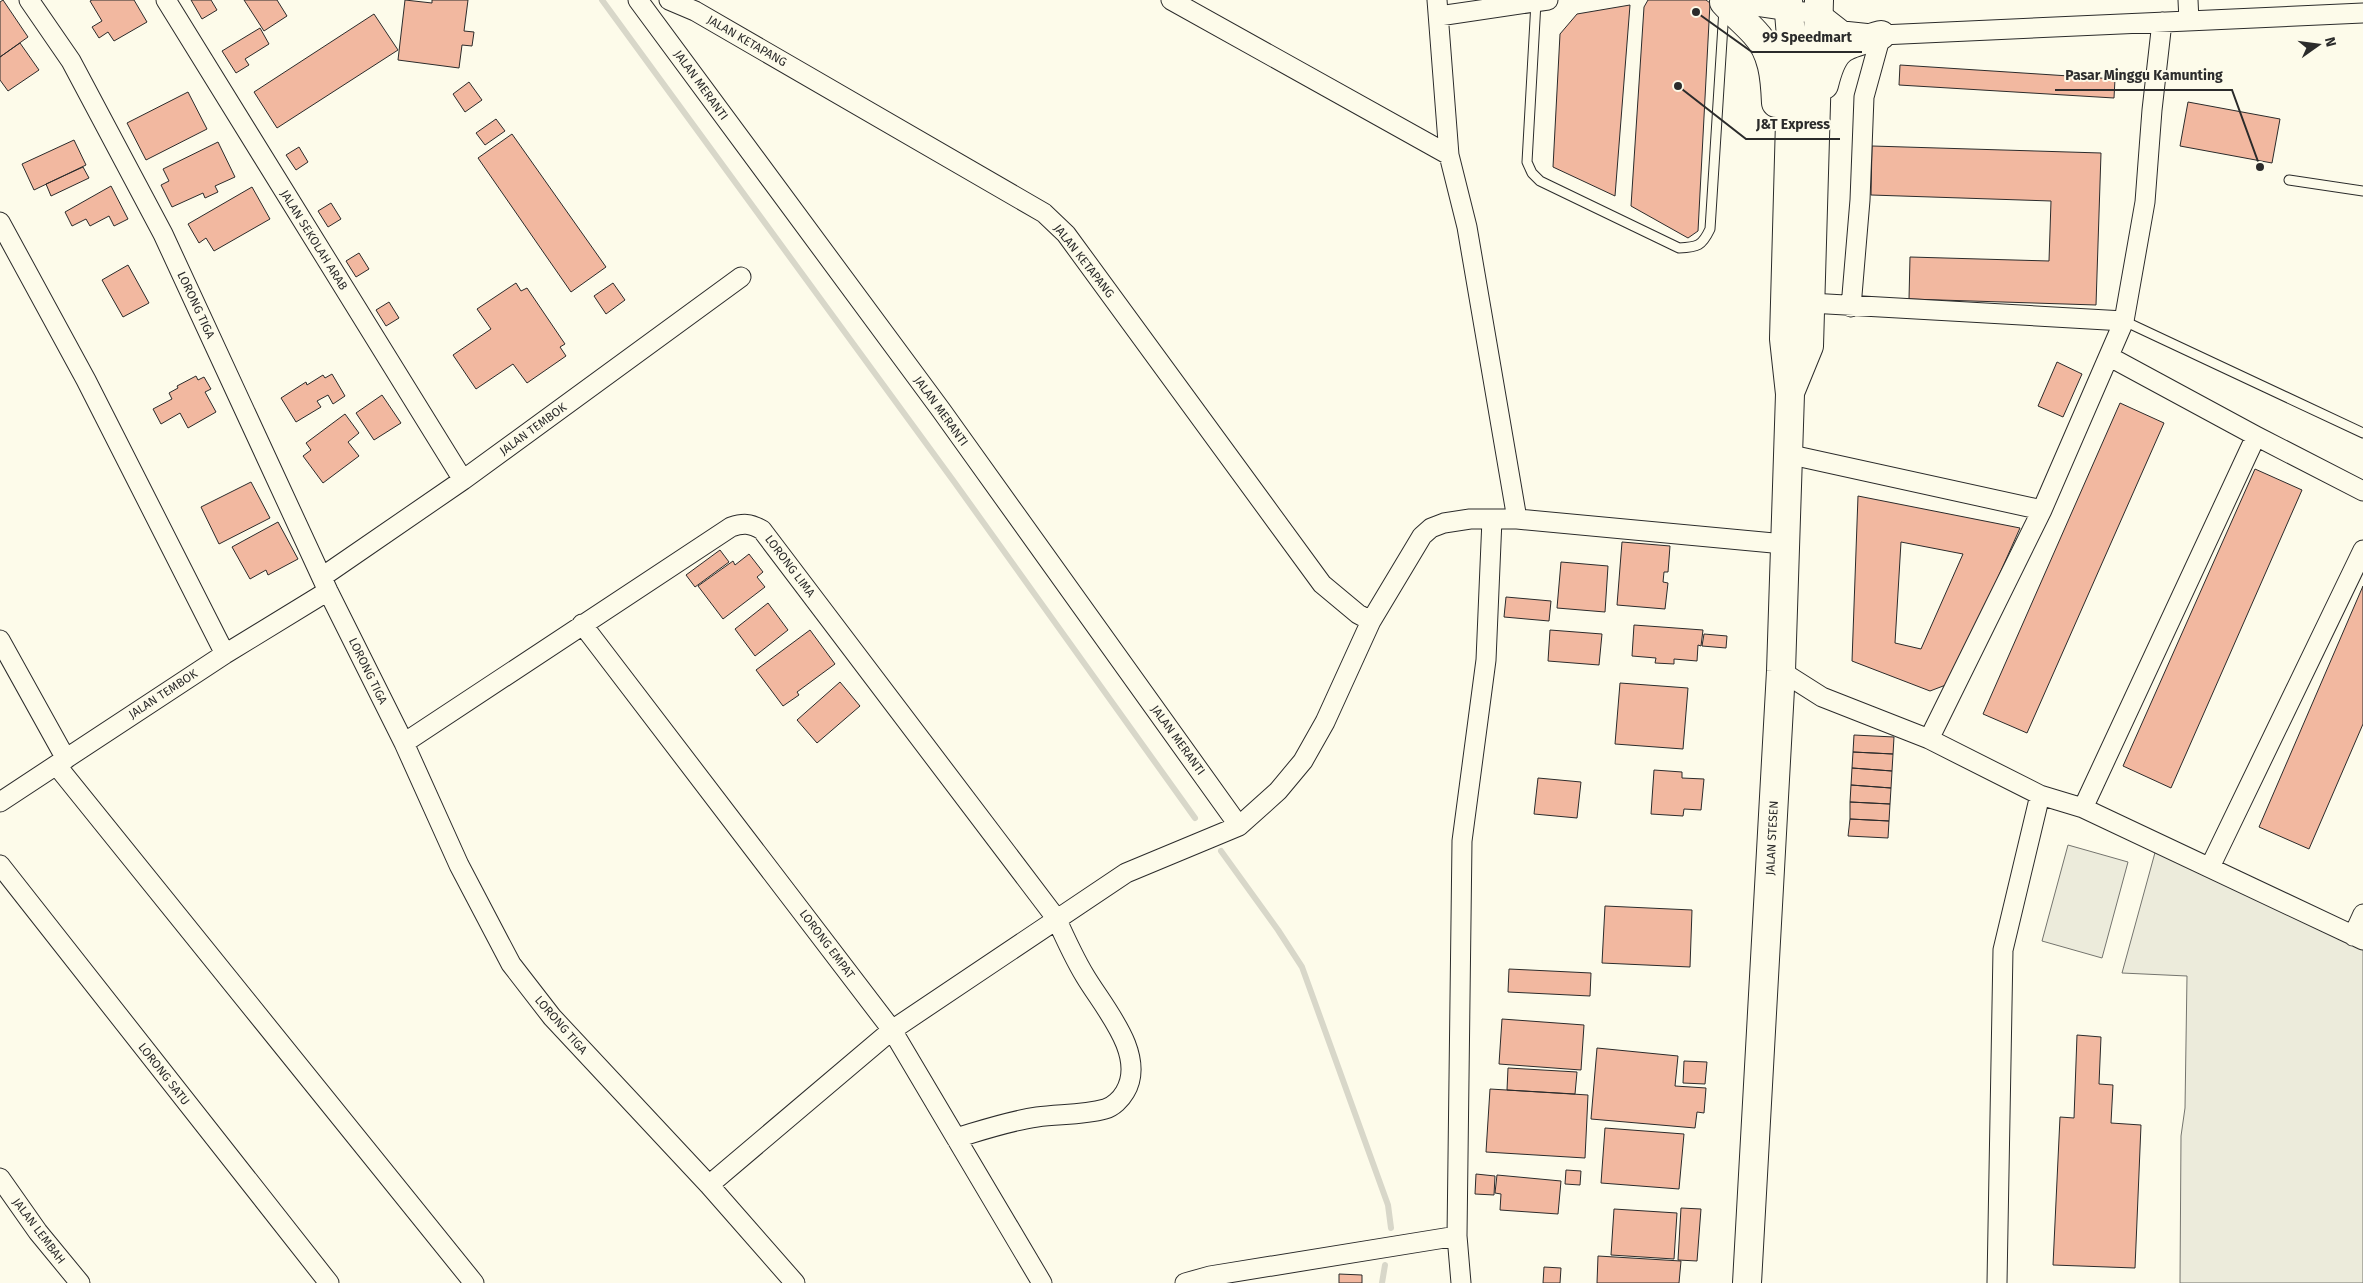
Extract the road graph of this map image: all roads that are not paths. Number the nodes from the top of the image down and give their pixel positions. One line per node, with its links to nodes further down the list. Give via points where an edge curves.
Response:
1 (29, 0): 38 (street, LORONG TIGA, via 71,62 163,234)
2 (166, 0): 31 (street, JALAN SEKOLAH ARAB)
3 (638, 0): 50 (street, JALAN MERANTI, via 941,410)
4 (669, 0): 39 (street, JALAN KETAPANG, via 704,16 1044,213 1066,234 1322,584)
5 (1171, 0): 17 (street)
6 (2188, 0): 13 (street)
7 (1542, 1): 8 (lane, via 1527,162 1532,173 1540,181 1679,248 1692,248 1704,242 1710,229); 11 (street)
8 (1723, 1): 9 (street); 21 (main road, via 1754,32 1770,57)
9 (1788, 6): 10 (street); 21 (main road, via 1792,49)
10 (1820, 7): 15 (street, via 1842,31); 16 (main road)
11 (1438, 8): 17 (street)
12 (2363, 13): 13 (street)
13 (2189, 21): 14 (street)
14 (2162, 22): 15 (street); 25 (street, via 2145,202)
15 (1880, 35): 16 (main road, via 1845,46 1835,54 1829,63); 24 (street, via 1864,97)
16 (1817, 110): 23 (main road)
17 (1449, 155): 35 (street, via 1467,226)
18 (2289, 180): 19 (lane)
19 (2363, 192)
20 (0, 222): 42 (street, via 86,380)
21 (1786, 224): 27 (main road, via 1784,339)
22 (741, 277): 31 (street, JALAN TEMBOK)
23 (1810, 304): 24 (street); 27 (main road, via 1809,346)
24 (1851, 307): 25 (street)
25 (2124, 321): 26 (street); 28 (lane)
26 (2110, 357): 29 (street); 33 (street)
27 (1790, 394): 30 (main road, JALAN STESEN)
28 (2363, 433)
29 (2256, 436): 32 (street); 49 (street)
30 (1788, 454): 33 (street); 36 (main road, JALAN STESEN)
31 (462, 480): 38 (street, JALAN TEMBOK)
32 (2363, 490)
33 (2042, 510): 44 (street)
34 (1492, 519): 35 (street); 39 (street, via 1470,519 1431,528 1422,536); 60 (street, via 1486,660 1462,841)
35 (1517, 519): 36 (street)
36 (1784, 544): 43 (main road, JALAN STESEN)
37 (2363, 550): 52 (street)
38 (325, 584): 42 (street, JALAN TEMBOK); 45 (street, LORONG TIGA)
39 (1371, 621): 50 (street, via 1325,722 1302,761 1278,791)
40 (582, 624): 45 (street, LORONG LIMA); 54 (street, LORONG LIMA, via 731,527 743,523 762,530); 56 (street, LORONG EMPAT)
41 (0, 640): 46 (street)
42 (225, 654): 46 (street, JALAN TEMBOK)
43 (1781, 671): 44 (street, via 1822,696); 69 (main road, JALAN STESEN)
44 (1929, 739): 47 (street)
45 (404, 743): 59 (street, LORONG TIGA, via 459,865 511,964 552,1017)
46 (62, 762): 48 (street, JALAN TEMBOK); 64 (street)
47 (2040, 795): 49 (street); 70 (street, via 2003,950)
48 (0, 802)
49 (2083, 808): 52 (street)
50 (1239, 826): 54 (street, via 1126,873)
51 (0, 865): 63 (street, LORONG SATU)
52 (2210, 867): 55 (street)
53 (2363, 914): 55 (street)
54 (1056, 918): 56 (street); 57 (street, LORONG LIMA, via 1077,963 1127,1044 1132,1063 1131,1083 1122,1098 1108,1108 1037,1117)
55 (2358, 938)
56 (892, 1030): 57 (street, LORONG EMPAT); 59 (street)
57 (956, 1138): 66 (street, LORONG EMPAT)
58 (0, 1178): 62 (street, JALAN LEMBAH)
59 (709, 1185): 65 (street, LORONG TIGA)
60 (1457, 1236): 61 (street); 68 (street)
61 (1210, 1280): 67 (street)
62 (80, 1283)
63 (329, 1283)
64 (474, 1283)
65 (795, 1283)
66 (1042, 1283)
67 (1185, 1283)
68 (1461, 1283)
69 (1747, 1283)
70 (1997, 1283)

